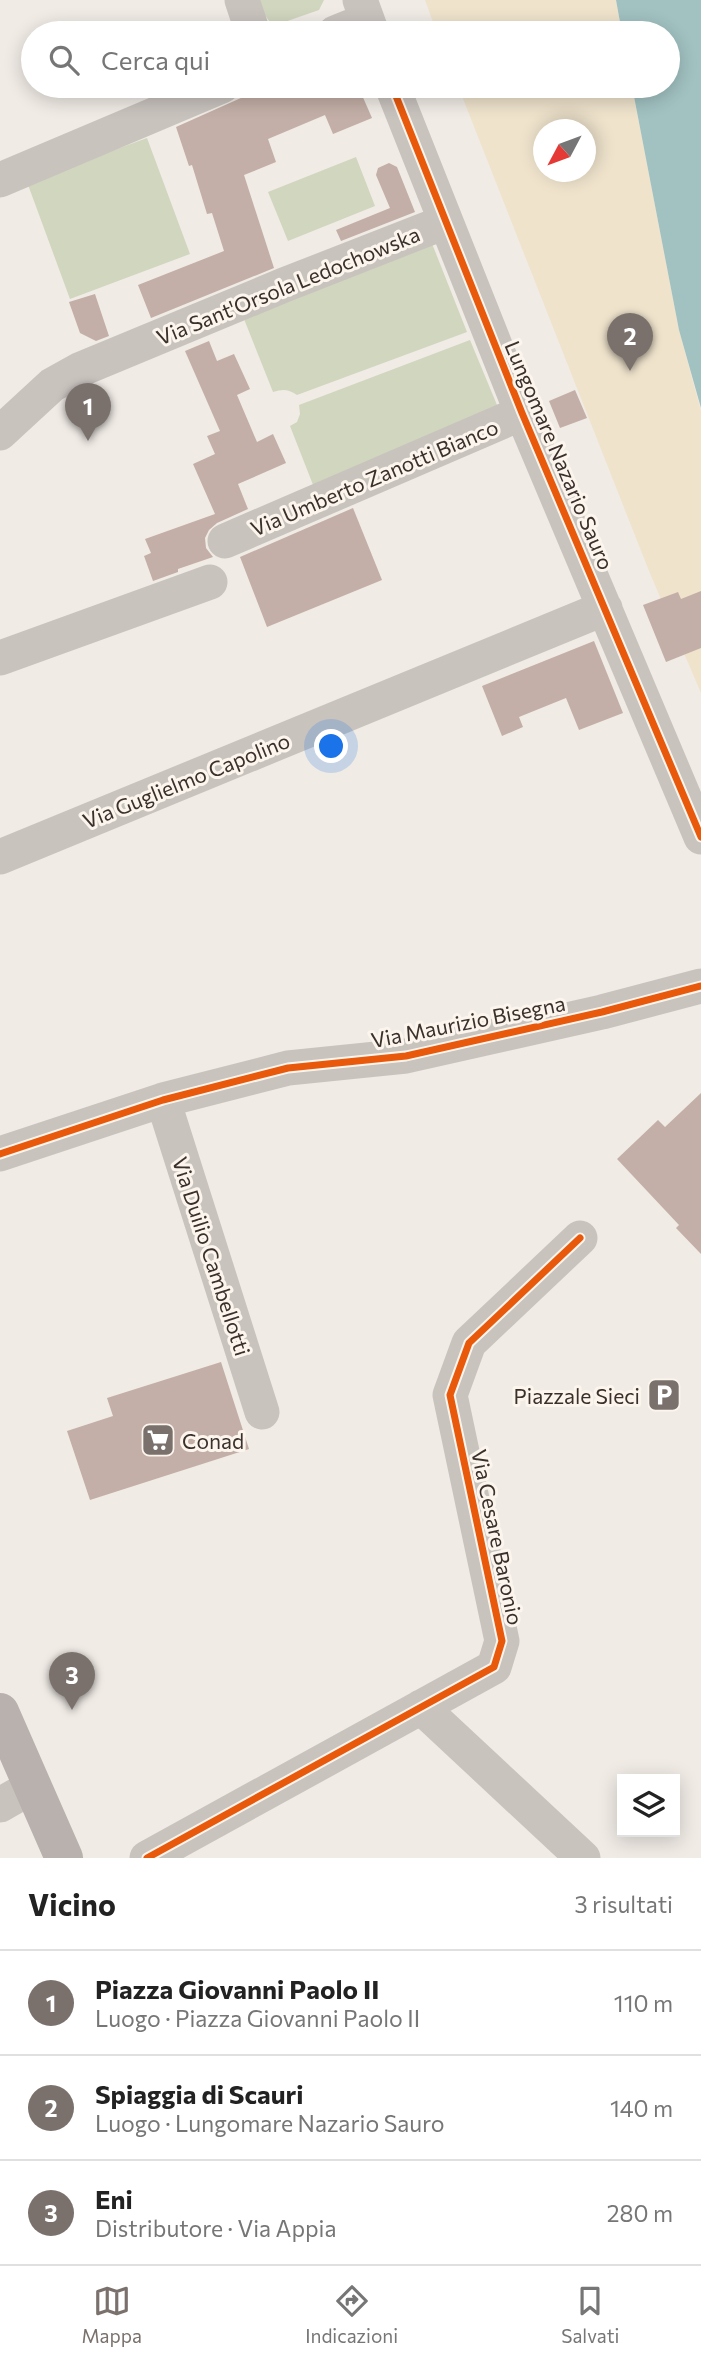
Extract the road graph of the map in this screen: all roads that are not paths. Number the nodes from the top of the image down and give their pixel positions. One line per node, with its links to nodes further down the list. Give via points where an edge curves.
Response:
1 (242, 0): 2 (street)
2 (249, 21)
3 (194, 98): 5 (street)
4 (396, 98): 6 (street, Lungomare Nazario Sauro)
5 (0, 180)
6 (445, 222): 7 (street, Lungomare Nazario Sauro); 8 (street, Via Sant'Orsola Ledochowska, via 79,370 52,385)
7 (522, 413): 9 (street, Via Umberto Zanotti Bianco); 11 (street, Lungomare Nazario Sauro)
8 (0, 433)
9 (225, 541)
10 (210, 582): 12 (street)
11 (605, 607): 13 (street, Lungomare Nazario Sauro); 14 (street, Via Guglielmo Capolino)
12 (0, 658)
13 (701, 837)
14 (0, 857)
15 (701, 986): 16 (street, Via Maurizio Bisegna, via 406,1055 288,1068)
16 (163, 1100): 17 (street, Via Maurizio Bisegna); 19 (street, Via Duilio Cambellotti)
17 (0, 1154)
18 (580, 1238): 20 (street, Via Cesare Baronio, via 469,1343 450,1395 502,1641 494,1667)
19 (262, 1412)
20 (421, 1707): 25 (street, Via Cesare Baronio); 26 (street)
21 (0, 1712): 22 (main road)
22 (33, 1786): 23 (street); 24 (main road)
23 (0, 1805)
24 (64, 1858)
25 (147, 1858)
26 (583, 1858)

